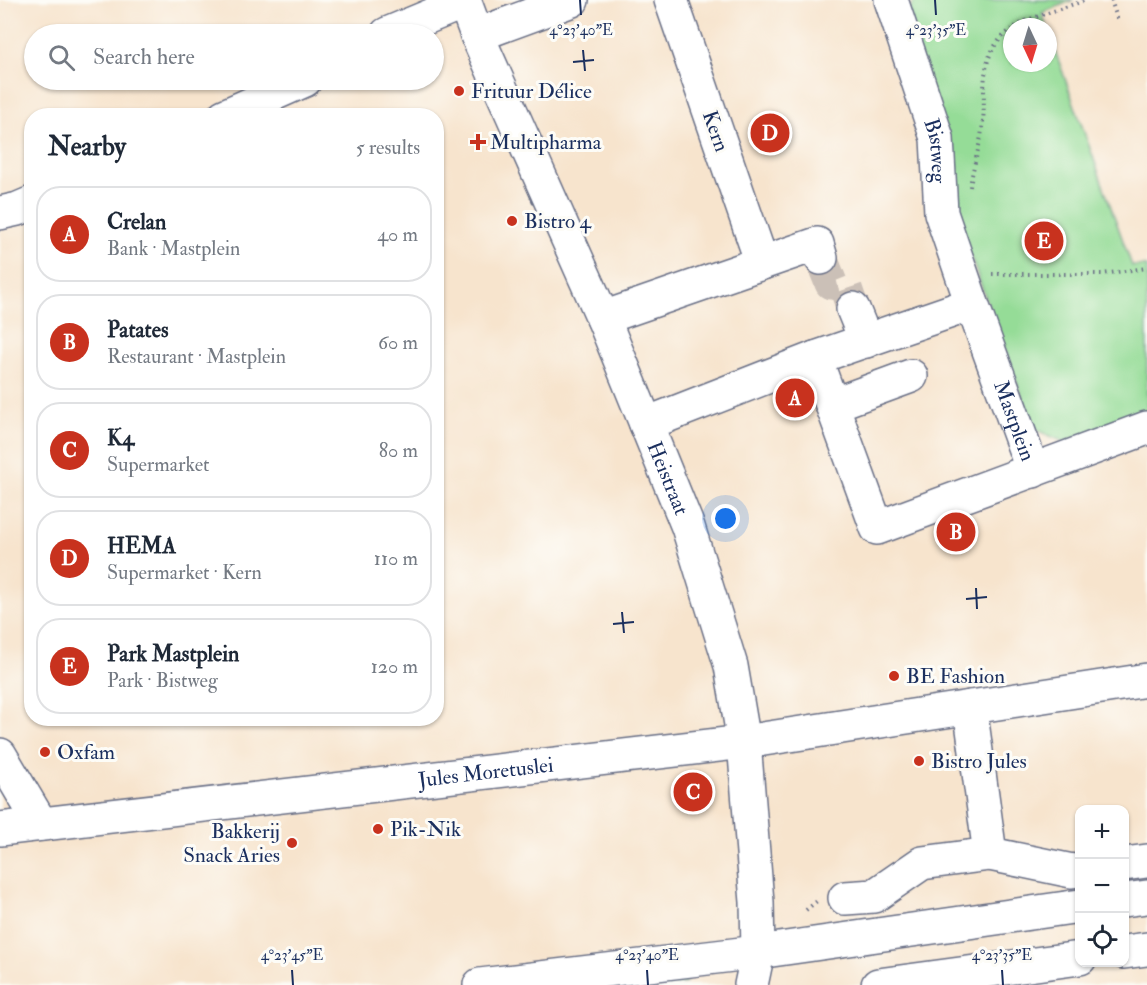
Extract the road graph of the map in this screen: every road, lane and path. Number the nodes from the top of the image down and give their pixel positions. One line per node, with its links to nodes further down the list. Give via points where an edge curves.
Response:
1 (572, 0): 11 (main road)
2 (671, 0): 19 (main road, Kern)
3 (891, 0): 21 (main road, Bistweg, via 937,138 941,213)
4 (1086, 0): 7 (path)
5 (1111, 0): 9 (path)
6 (464, 1): 10 (main road); 11 (main road, Heistraat)
7 (1077, 2): 8 (path)
8 (1033, 18)
9 (1118, 21)
10 (410, 24)
11 (477, 35): 23 (main road, Heistraat)
12 (1003, 37): 15 (path, via 986,67 983,123)
13 (282, 90): 14 (main road)
14 (242, 108)
15 (968, 195)
16 (24, 206): 17 (main road)
17 (0, 213)
18 (821, 258): 19 (main road, via 817,244)
19 (762, 262): 23 (main road)
20 (1147, 268): 21 (path)
21 (967, 289): 24 (main road); 30 (main road, Mastplein)
22 (853, 309): 24 (main road)
23 (603, 318): 28 (main road, Heistraat)
24 (866, 341): 25 (main road)
25 (814, 358): 27 (main road, Mastplein); 28 (main road)
26 (911, 376): 27 (main road)
27 (832, 405): 30 (main road, Mastplein, via 877,528)
28 (646, 423): 33 (main road, Heistraat, via 688,527 723,638)
29 (1147, 428): 30 (main road)
30 (1033, 471)
31 (1147, 680): 32 (main road, Jules Moretuslei)
32 (970, 707): 33 (main road, Jules Moretuslei); 37 (main road)
33 (744, 742): 35 (main road, Jules Moretuslei); 47 (main road, Heistraat, via 758,902)
34 (0, 755): 35 (main road)
35 (41, 824): 36 (main road, Jules Moretuslei)
36 (0, 829)
37 (990, 854): 40 (main road); 42 (main road, via 922,863 874,896)
38 (1147, 861): 39 (main road)
39 (1129, 863)
40 (1075, 871)
41 (1147, 897): 43 (main road)
42 (845, 898)
43 (1129, 899)
44 (1075, 907): 47 (main road)
45 (1147, 949): 46 (main road)
46 (1129, 951)
47 (758, 952): 49 (main road); 50 (main road, Heistraat)
48 (1075, 959): 51 (main road)
49 (480, 985)
50 (751, 985)
51 (878, 985)

